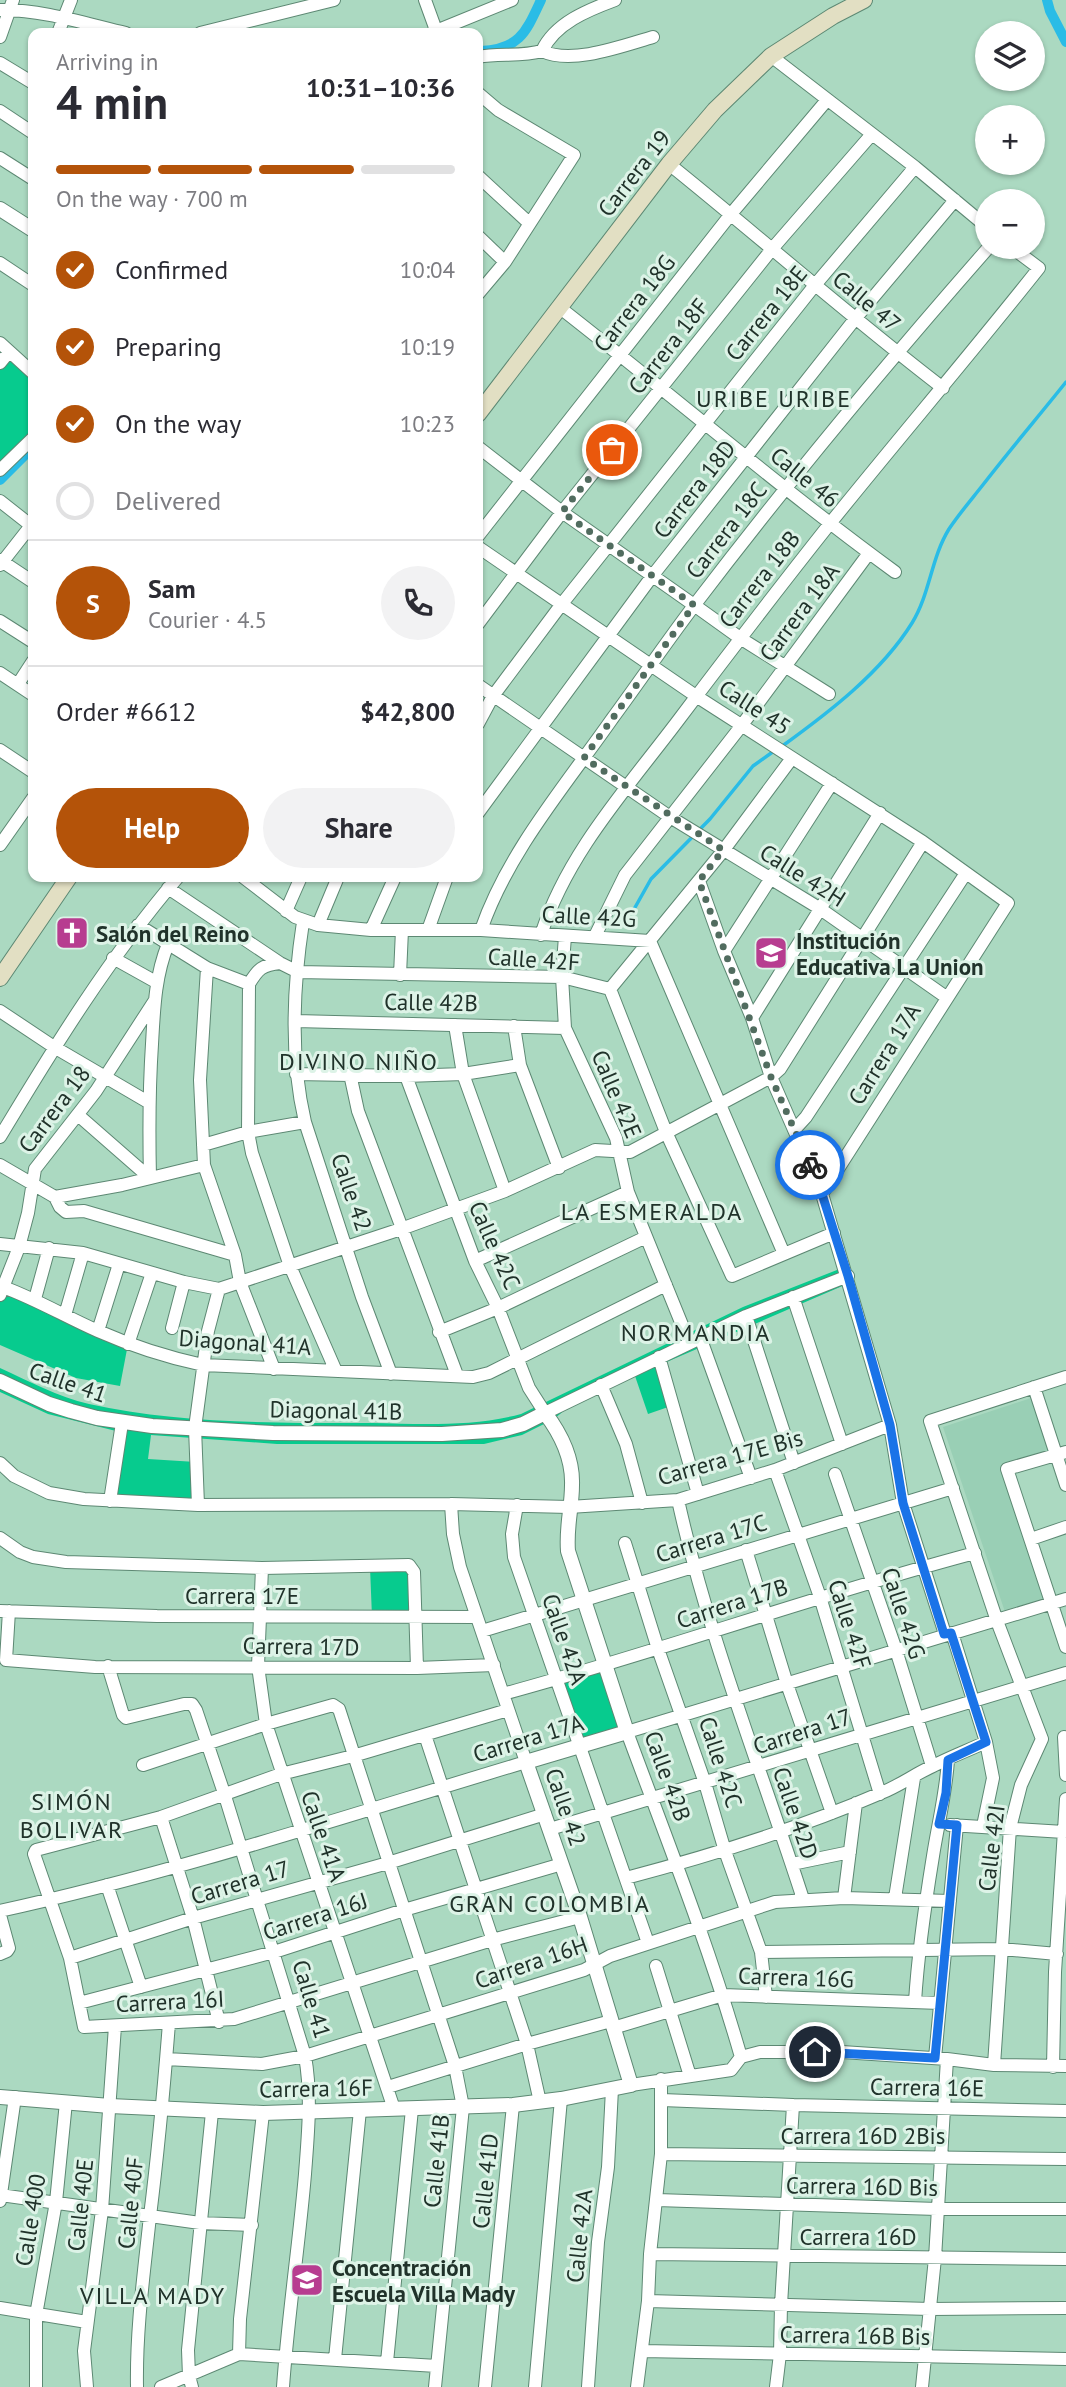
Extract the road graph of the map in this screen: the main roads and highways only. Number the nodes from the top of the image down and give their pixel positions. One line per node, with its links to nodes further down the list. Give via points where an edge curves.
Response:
1 (864, 0): 2 (main road, Carrera 19, via 771,56 715,110 668,164)
2 (483, 407)
3 (66, 882): 4 (main road)
4 (0, 978)

